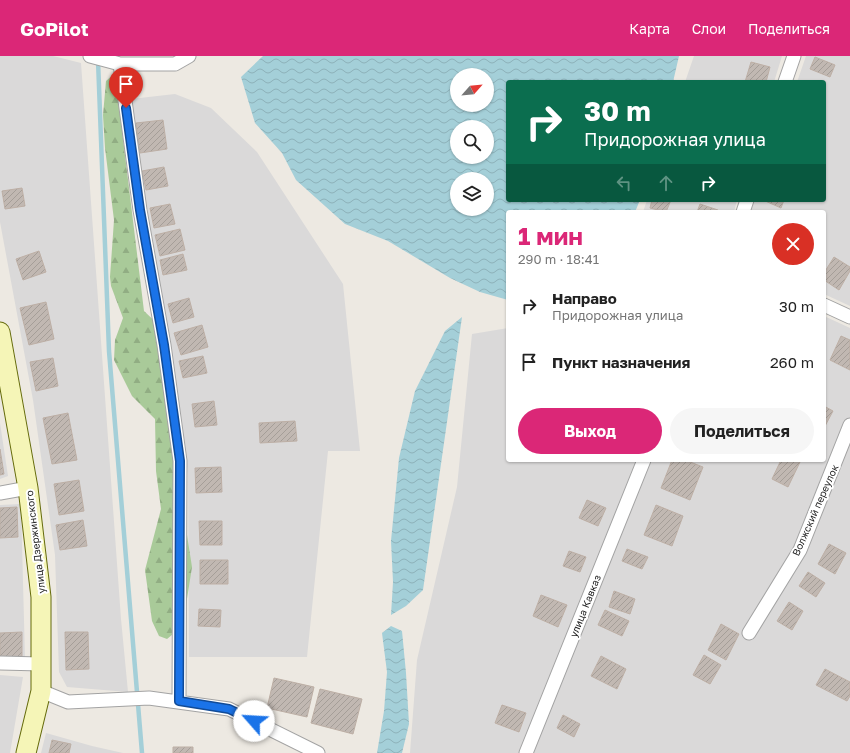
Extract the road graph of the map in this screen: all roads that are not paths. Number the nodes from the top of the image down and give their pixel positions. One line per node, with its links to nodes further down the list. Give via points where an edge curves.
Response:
1 (90, 56): 4 (street)
2 (189, 56): 4 (street, via 174,64)
3 (794, 56): 5 (street)
4 (120, 64): 17 (street, via 140,210 164,345 180,461)
5 (786, 80)
6 (826, 306): 7 (street)
7 (850, 317)
8 (0, 332): 11 (main road, улица Дзержинского)
9 (850, 425): 13 (street, Волжский переулок, via 800,550)
10 (643, 462): 20 (street, улица Кавказ)
11 (28, 488): 12 (street); 15 (main road, улица Дзержинского, via 41,597)
12 (0, 493)
13 (750, 633)
14 (0, 664): 15 (street)
15 (42, 664): 16 (main road, улица Дзержинского)
16 (41, 691): 17 (street, via 68,702 149,698); 18 (main road, улица Дзержинского)
17 (179, 701): 19 (street, via 229,709)
18 (26, 753)
19 (318, 753)
20 (526, 753)

